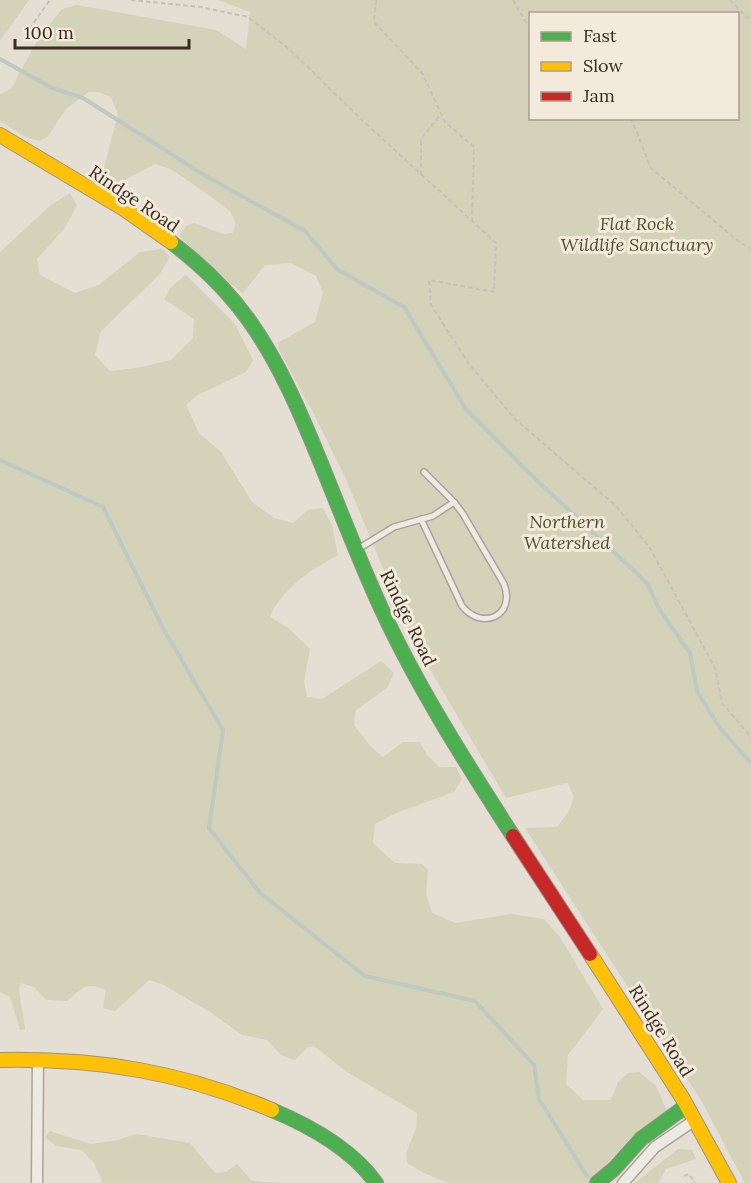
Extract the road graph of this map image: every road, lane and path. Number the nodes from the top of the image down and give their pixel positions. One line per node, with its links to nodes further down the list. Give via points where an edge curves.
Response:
1 (50, 0): 8 (path)
2 (130, 0): 12 (path, via 248,17 289,49)
3 (376, 0): 9 (path, via 374,22 422,73)
4 (513, 0): 7 (path)
5 (730, 0): 6 (path)
6 (751, 21)
7 (529, 26)
8 (25, 34)
9 (441, 114): 12 (path, via 421,139); 13 (path, via 474,147)
10 (632, 120): 14 (path, via 651,168)
11 (0, 135): 18 (street, Rindge Road, via 165,239 233,300 292,392)
12 (421, 175): 13 (path)
13 (471, 221): 19 (path, via 496,243 494,292 429,280 431,305 469,364 516,418 616,506 650,548 716,668 722,703)
14 (751, 249)
15 (424, 472): 16 (lane)
16 (454, 502): 17 (lane); 17 (lane, via 504,584 508,594 500,614 482,619 467,612)
17 (421, 519): 18 (lane, via 402,523)
18 (356, 550): 22 (street, Rindge Road, via 378,603 443,722)
19 (751, 737)
20 (38, 1059): 21 (street); 25 (street); 26 (street, via 82,1060 146,1069 246,1099 328,1140 356,1160)
21 (0, 1060)
22 (686, 1106): 23 (street, Rindge Road); 27 (street, via 641,1138)
23 (695, 1120): 28 (street, via 655,1148); 30 (street, Rindge Road)
24 (684, 1176): 29 (path, via 689,1174)
25 (36, 1183)
26 (376, 1183)
27 (597, 1183)
28 (623, 1183)
29 (694, 1183)
30 (729, 1183)

